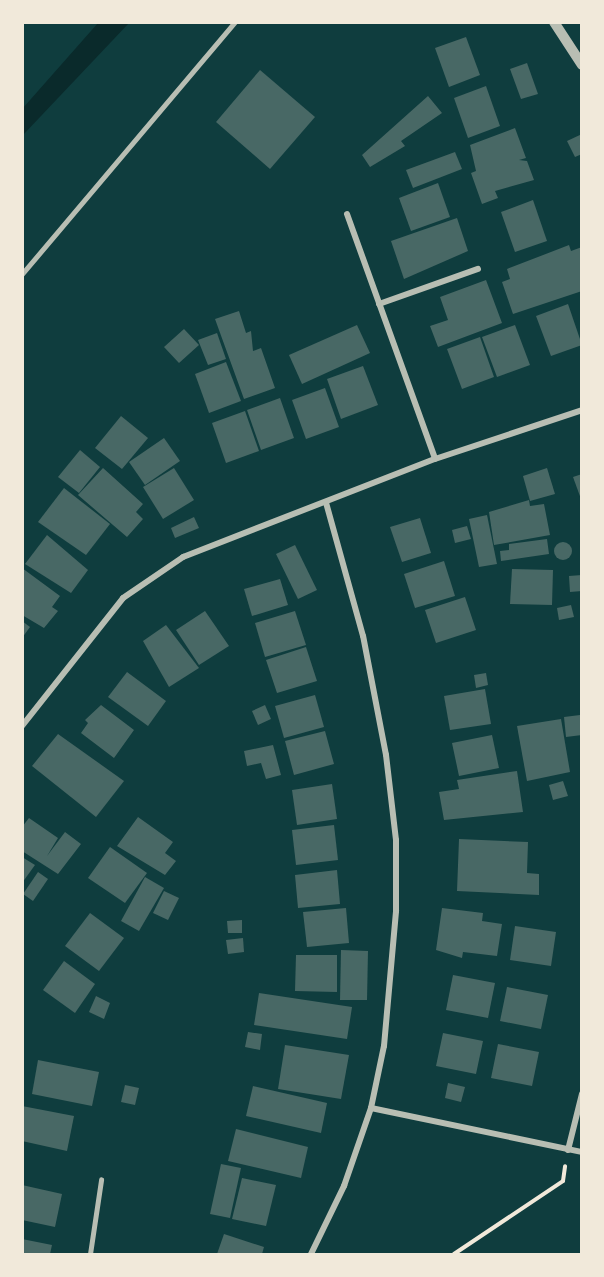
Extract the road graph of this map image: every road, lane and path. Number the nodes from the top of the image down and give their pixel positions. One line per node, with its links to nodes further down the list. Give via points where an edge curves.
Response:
1 (235, 22): 6 (lane)
2 (554, 22): 3 (street)
3 (582, 64)
4 (347, 214): 7 (street)
5 (478, 269): 7 (street)
6 (22, 274)
7 (379, 304): 9 (street)
8 (582, 410): 9 (street)
9 (435, 459): 10 (street)
10 (327, 503): 11 (street, via 193,553 148,578 93,632); 13 (street, via 363,636 396,840 392,980)
11 (22, 726)
12 (582, 1094): 14 (street)
13 (371, 1108): 14 (street); 18 (street, via 344,1186)
14 (568, 1150): 15 (street); 19 (path, via 563,1181)
15 (582, 1152)
16 (100, 1180): 17 (lane)
17 (90, 1254)
18 (311, 1254)
19 (454, 1254)

